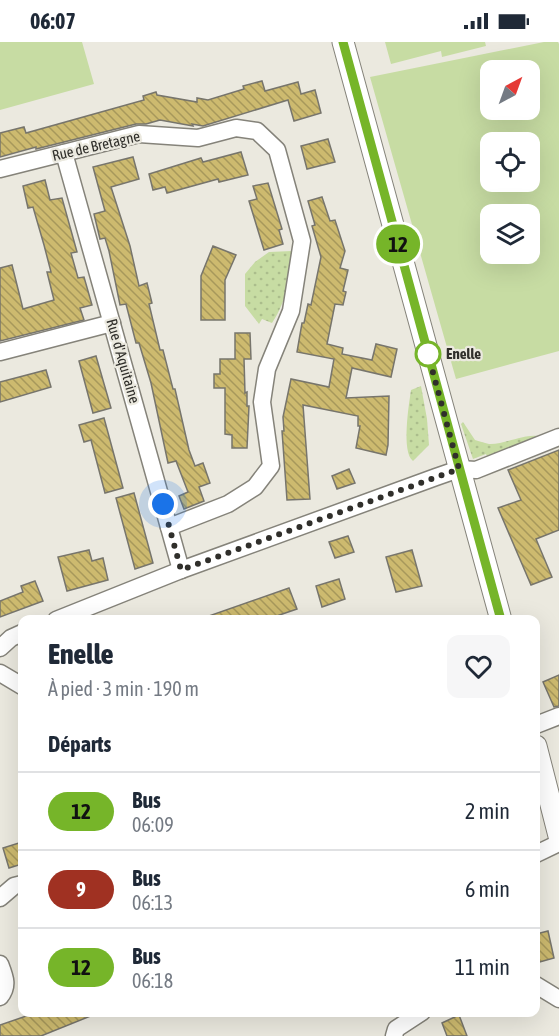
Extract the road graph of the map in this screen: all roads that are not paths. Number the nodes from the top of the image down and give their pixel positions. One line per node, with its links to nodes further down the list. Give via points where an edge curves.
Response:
1 (343, 42): 7 (street)
2 (64, 153): 3 (street, Rue de Bretagne); 4 (street, Rue d'Aquitaine); 8 (street, Rue de Bretagne, via 140,134 198,138 236,128 258,131 277,150 302,241 291,311 267,369 262,402 271,466 255,487 228,504)
3 (0, 169)
4 (112, 322): 5 (street); 8 (street, Rue d'Aquitaine)
5 (0, 352)
6 (559, 437): 7 (street, via 476,470)
7 (459, 469): 9 (street); 11 (street)
8 (169, 527): 9 (street, Rue d'Aquitaine)
9 (181, 570): 10 (street)
10 (68, 615)
11 (500, 615)
12 (18, 635): 13 (street)
13 (0, 648)
14 (0, 673): 15 (street)
15 (18, 684)
16 (559, 716): 17 (street)
17 (540, 723)
18 (540, 762): 19 (street)
19 (559, 836)
20 (559, 843): 21 (street)
21 (540, 852)
22 (18, 885): 23 (street)
23 (0, 898)
24 (0, 964): 26 (street, via 6,988)
25 (540, 987): 27 (street)
26 (0, 997)
27 (559, 999)
28 (414, 1017): 29 (street, via 396,1029)
29 (394, 1036)

